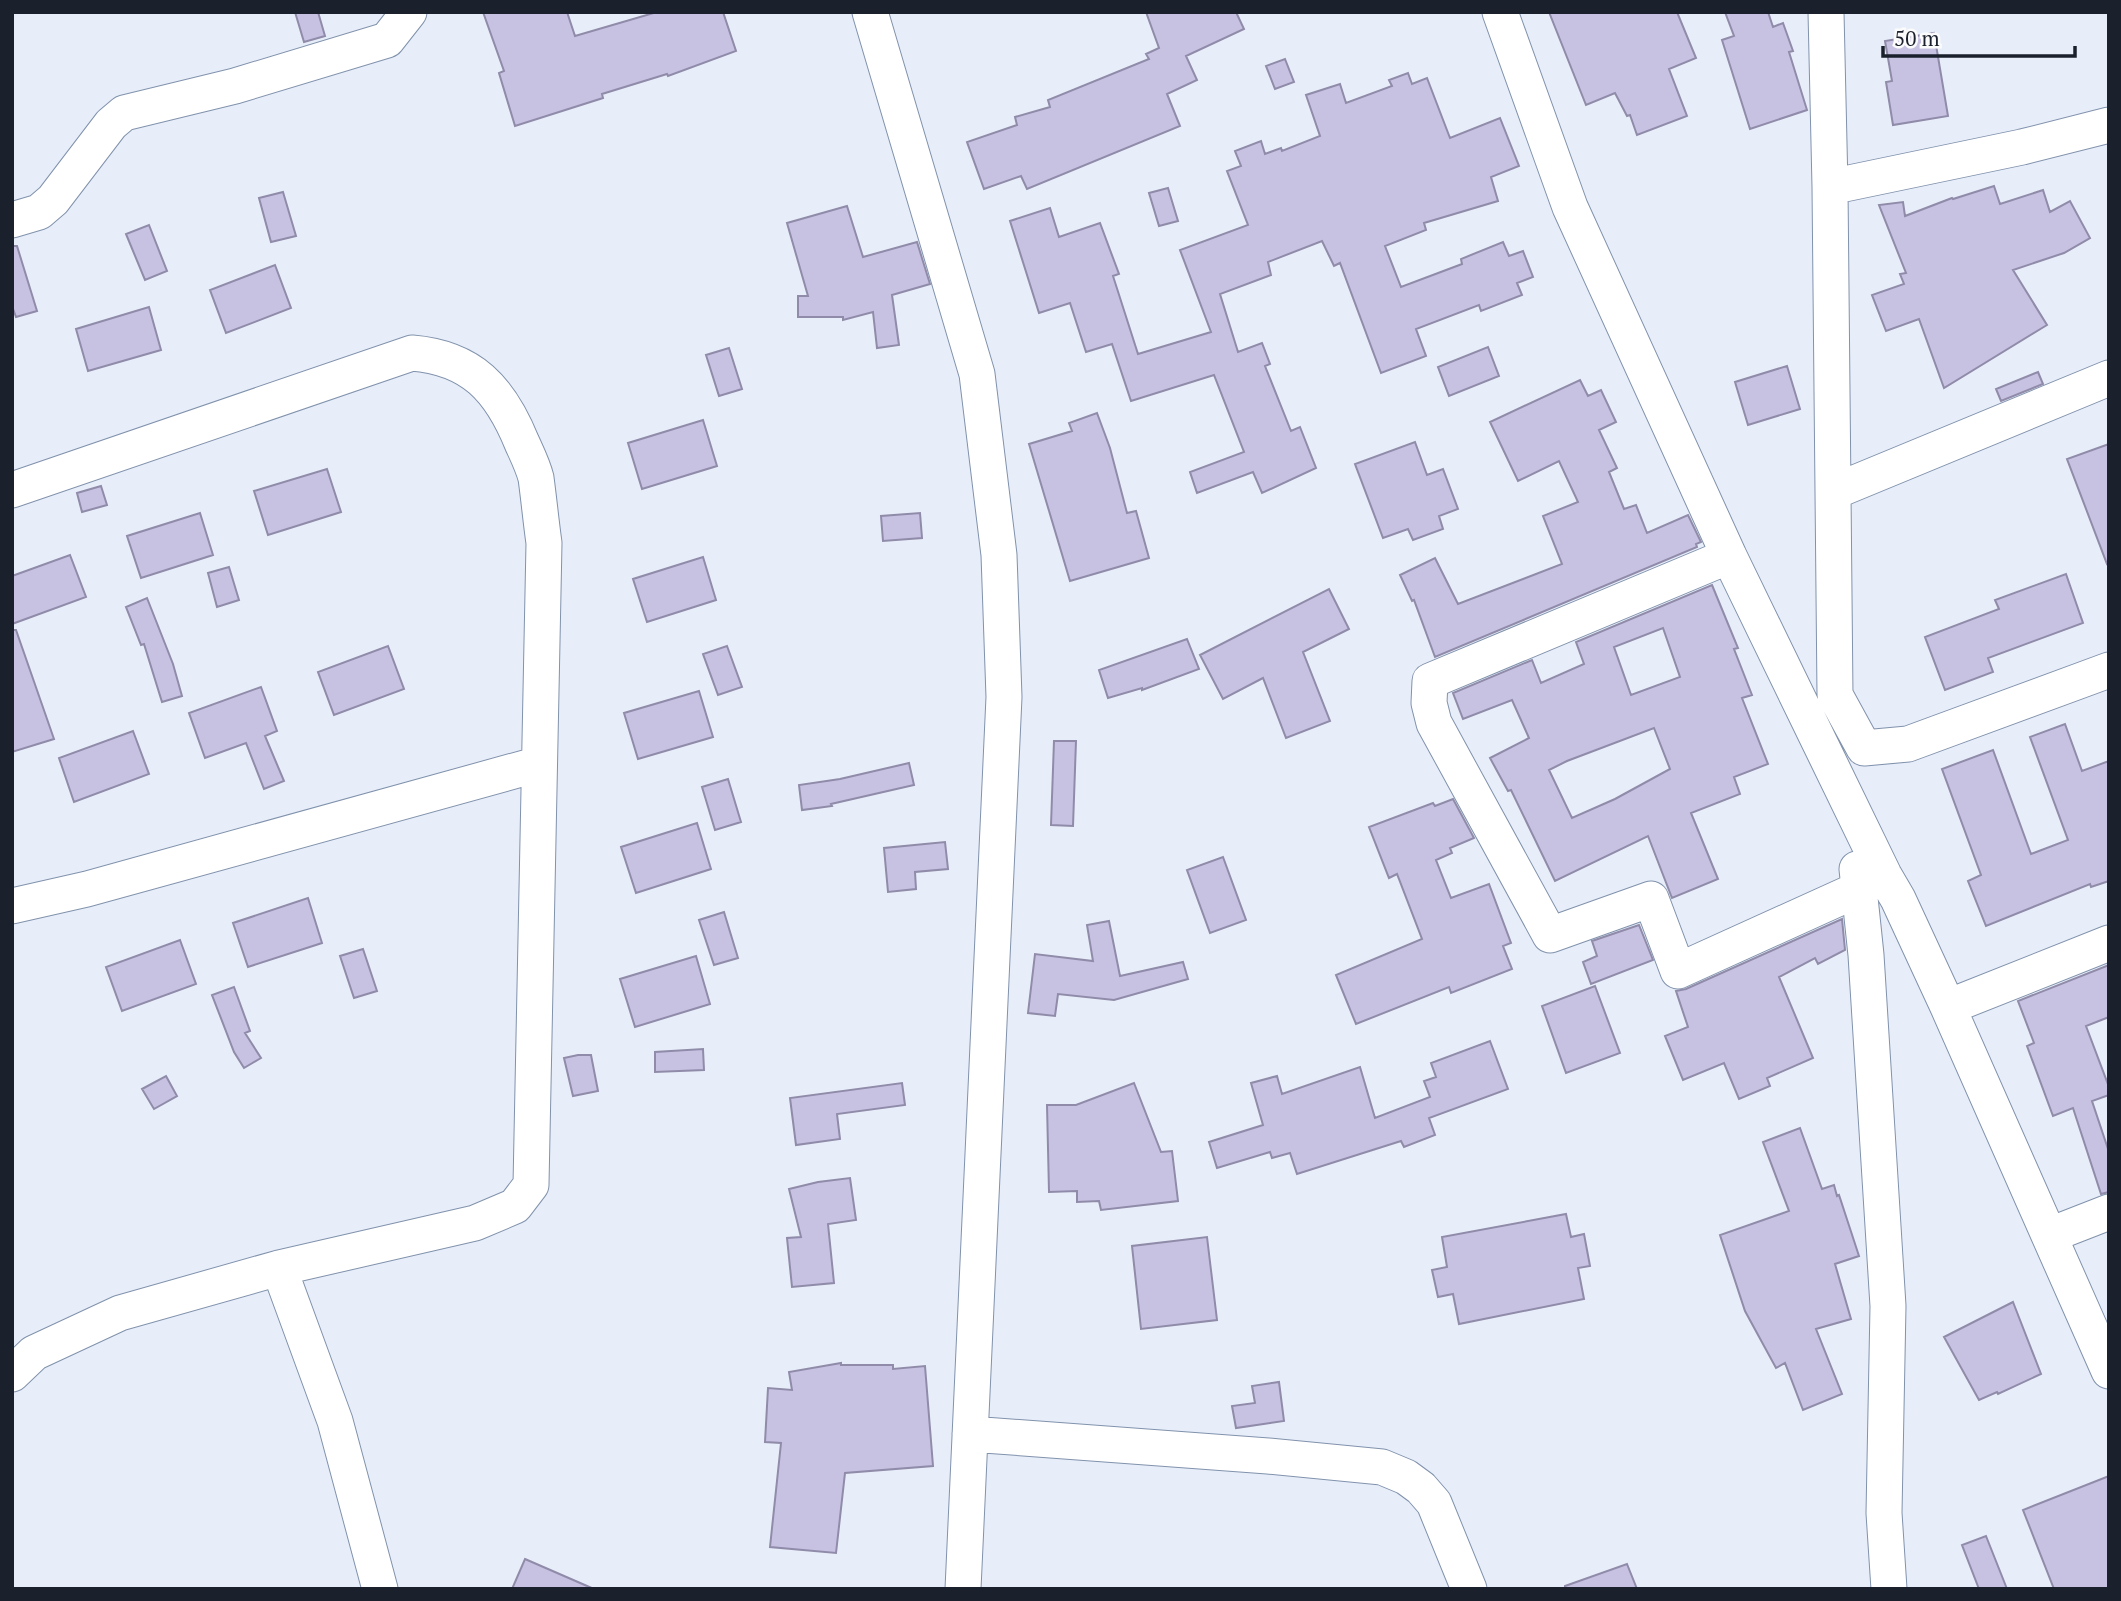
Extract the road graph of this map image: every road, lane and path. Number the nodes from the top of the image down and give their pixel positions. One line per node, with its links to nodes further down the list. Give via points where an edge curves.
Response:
1 (409, 12): 7 (street, via 387,40 235,86 124,113 52,200 39,212)
2 (870, 12): 25 (street, via 977,374 999,555 1004,697)
3 (1500, 12): 11 (street, via 1570,207)
4 (1826, 12): 6 (street)
5 (2109, 125): 6 (street)
6 (1830, 187): 10 (street)
7 (12, 220)
8 (2109, 378): 10 (street)
9 (12, 490): 13 (street, via 411,353 459,363 486,381 510,414 535,475 544,543)
10 (1833, 492): 12 (street, via 1835,695 1864,748 1908,744)
11 (1729, 556): 14 (street); 15 (street, via 1430,681 1434,723 1550,935 1651,899 1678,971)
12 (2109, 670)
13 (539, 764): 16 (street); 21 (street, via 531,1185 515,1206 475,1223)
14 (1849, 800): 15 (street); 18 (street)
15 (1859, 889): 29 (street, via 1888,1306 1884,1513)
16 (12, 906)
17 (2109, 943): 18 (street)
18 (1948, 1007): 20 (street)
19 (2109, 1212): 20 (street)
20 (2050, 1235): 22 (street)
21 (279, 1268): 24 (street, via 120,1313 34,1353); 26 (street, via 335,1421)
22 (2101, 1336): 23 (street)
23 (2109, 1371)
24 (12, 1374)
25 (970, 1434): 27 (street); 28 (street, via 1382,1467 1422,1488 1434,1503)
26 (380, 1589)
27 (963, 1589)
28 (1469, 1589)
29 (1889, 1589)

